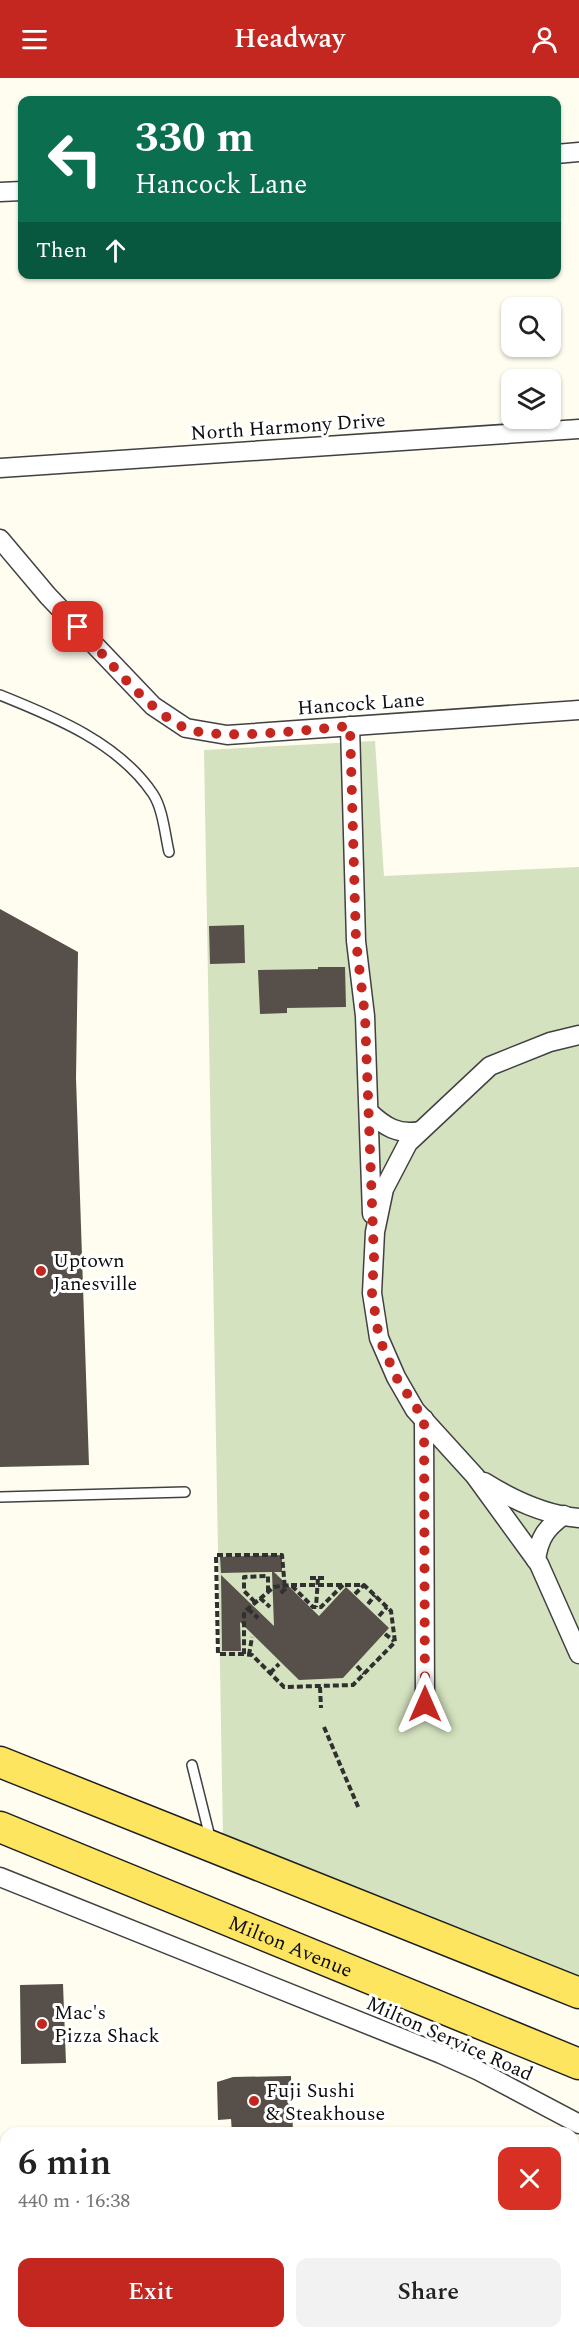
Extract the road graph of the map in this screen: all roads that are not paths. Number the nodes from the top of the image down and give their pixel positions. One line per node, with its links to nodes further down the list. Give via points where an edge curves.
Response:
1 (579, 152): 2 (street)
2 (561, 154)
3 (18, 191): 4 (street)
4 (0, 192)
5 (579, 429): 6 (street, North Harmony Drive)
6 (0, 468)
7 (0, 538): 10 (street, Hancock Lane, via 48,596 153,706 186,728 227,735)
8 (0, 695): 11 (lane, via 85,734 132,768 154,796)
9 (579, 710): 10 (street, Hancock Lane)
10 (350, 726): 13 (street, via 356,941 365,1016)
11 (169, 852)
12 (579, 1035): 14 (street, via 490,1066)
13 (369, 1112): 14 (street, via 392,1130); 15 (street)
14 (420, 1131): 15 (street, via 408,1143 384,1189)
15 (374, 1258): 16 (street, via 372,1293 379,1338 396,1377)
16 (424, 1419): 17 (street); 23 (street)
17 (475, 1476): 20 (street, via 511,1499); 21 (street)
18 (185, 1492): 19 (lane)
19 (0, 1497)
20 (572, 1517): 21 (street, via 548,1527 538,1543)
21 (536, 1560): 22 (street)
22 (579, 1654)
23 (425, 1704)
24 (0, 1762): 27 (main road)
25 (192, 1765): 27 (lane)
26 (0, 1827): 30 (main road, Milton Avenue)
27 (213, 1847): 29 (main road)
28 (1, 1881): 31 (street, Milton Service Road, via 441,2054)
29 (579, 1993)
30 (579, 2064)
31 (579, 2124)

